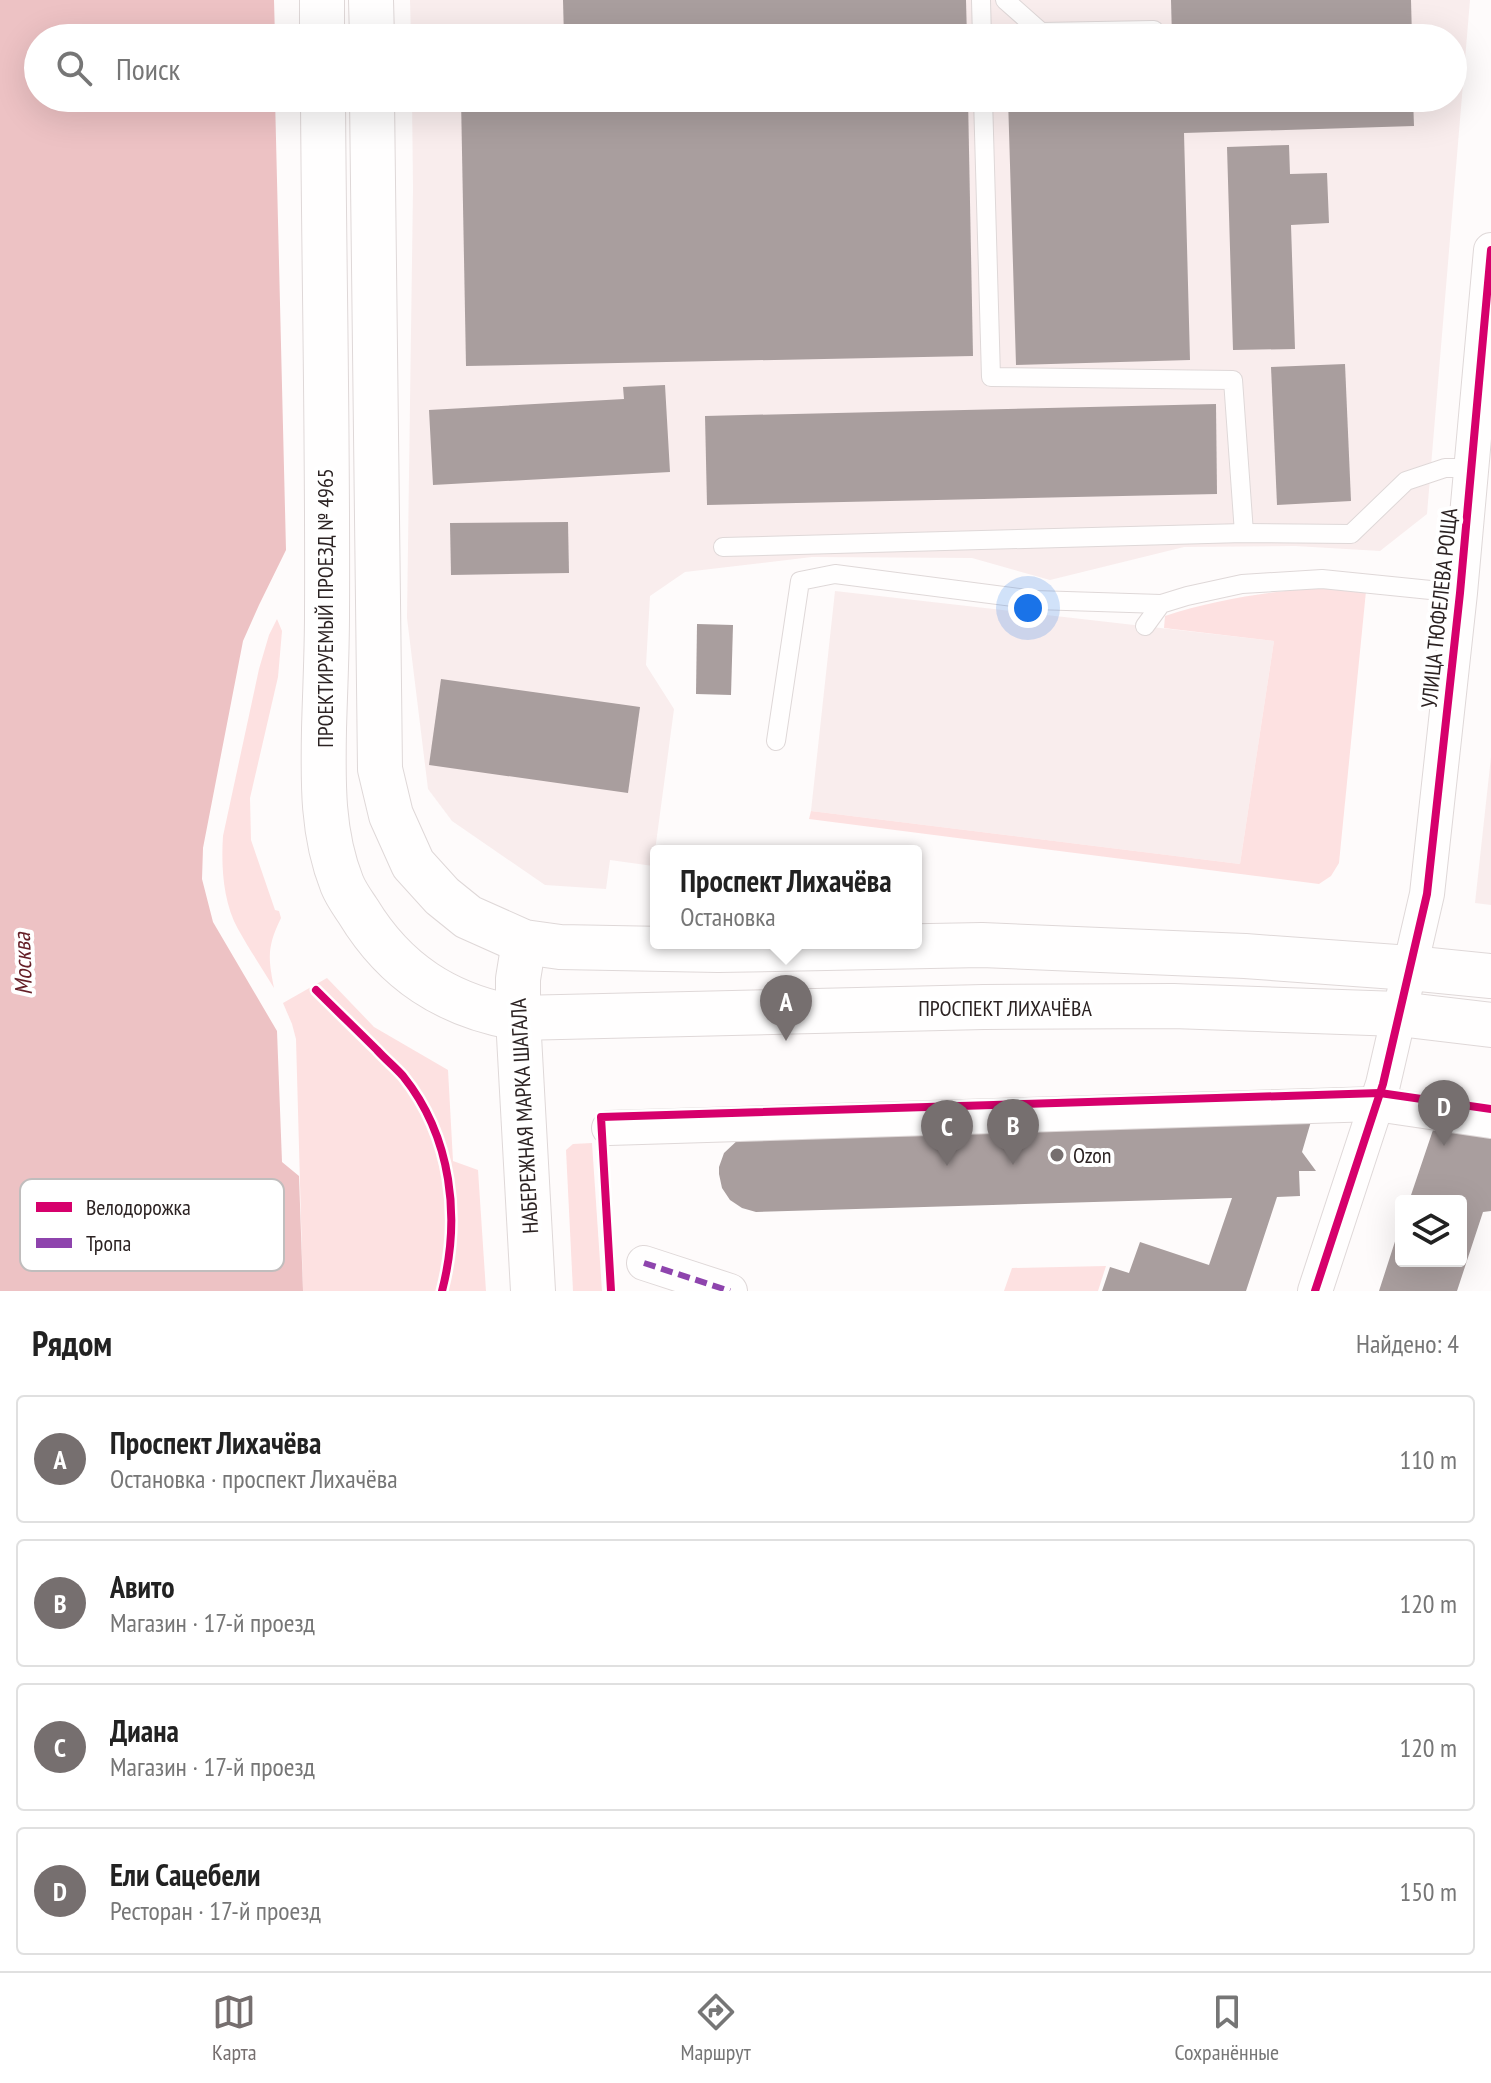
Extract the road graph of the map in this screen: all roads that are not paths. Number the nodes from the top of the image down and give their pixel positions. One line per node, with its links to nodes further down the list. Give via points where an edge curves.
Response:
1 (322, 0): 5 (main road)
2 (371, 0): 6 (main road)
3 (981, 0): 7 (lane)
4 (1005, 0): 8 (lane)
5 (322, 24)
6 (372, 24)
7 (982, 24)
8 (1032, 24)
9 (323, 112): 29 (main road, ПРОЕКТИРУЕМЫЙ ПРОЕЗД № 4965, via 323,806 331,852 343,887 395,961 463,1004)
10 (372, 112): 21 (main road, via 380,769 391,815 413,864 468,917)
11 (983, 112): 15 (lane, via 991,377 1233,380)
12 (1491, 250): 13 (street, УЛИЦА ТЮФЕЛЕВА РОЩА)
13 (1487, 336): 14 (street, УЛИЦА ТЮФЕЛЕВА РОЩА)
14 (1471, 468): 15 (lane, via 1445,468 1406,481 1351,534); 17 (street, УЛИЦА ТЮФЕЛЕВА РОЩА)
15 (1244, 533): 16 (lane)
16 (723, 547)
17 (1460, 593): 18 (lane, via 1322,579 1242,584); 26 (street, УЛИЦА ТЮФЕЛЕВА РОЩА, via 1427,894)
18 (1161, 604): 19 (lane); 20 (lane, via 1035,600 835,574 800,581)
19 (1145, 626)
20 (776, 741)
21 (524, 942): 23 (main road); 29 (main road, НАБЕРЕЖНАЯ МАРКА ШАГАЛА)
22 (922, 946): 26 (main road, via 1245,956)
23 (650, 949)
24 (665, 949): 25 (main road)
25 (771, 949)
26 (1410, 968): 27 (main road); 28 (street, УЛИЦА ТЮФЕЛЕВА РОЩА)
27 (1491, 976)
28 (1399, 1014): 29 (main road, ПРОСПЕКТ ЛИХАЧЁВА, via 1188,1006); 30 (main road, ПРОСПЕКТ ЛИХАЧЁВА); 31 (street, УЛИЦА ТЮФЕЛЕВА РОЩА)
29 (518, 1018): 35 (main road, НАБЕРЕЖНАЯ МАРКА ШАГАЛА)
30 (1491, 1025)
31 (1376, 1104): 32 (street); 33 (street); 37 (street, УЛИЦА ТЮФЕЛЕВА РОЩА)
32 (1491, 1121)
33 (609, 1128)
34 (644, 1263): 36 (street)
35 (533, 1291)
36 (730, 1291)
37 (1315, 1291)

